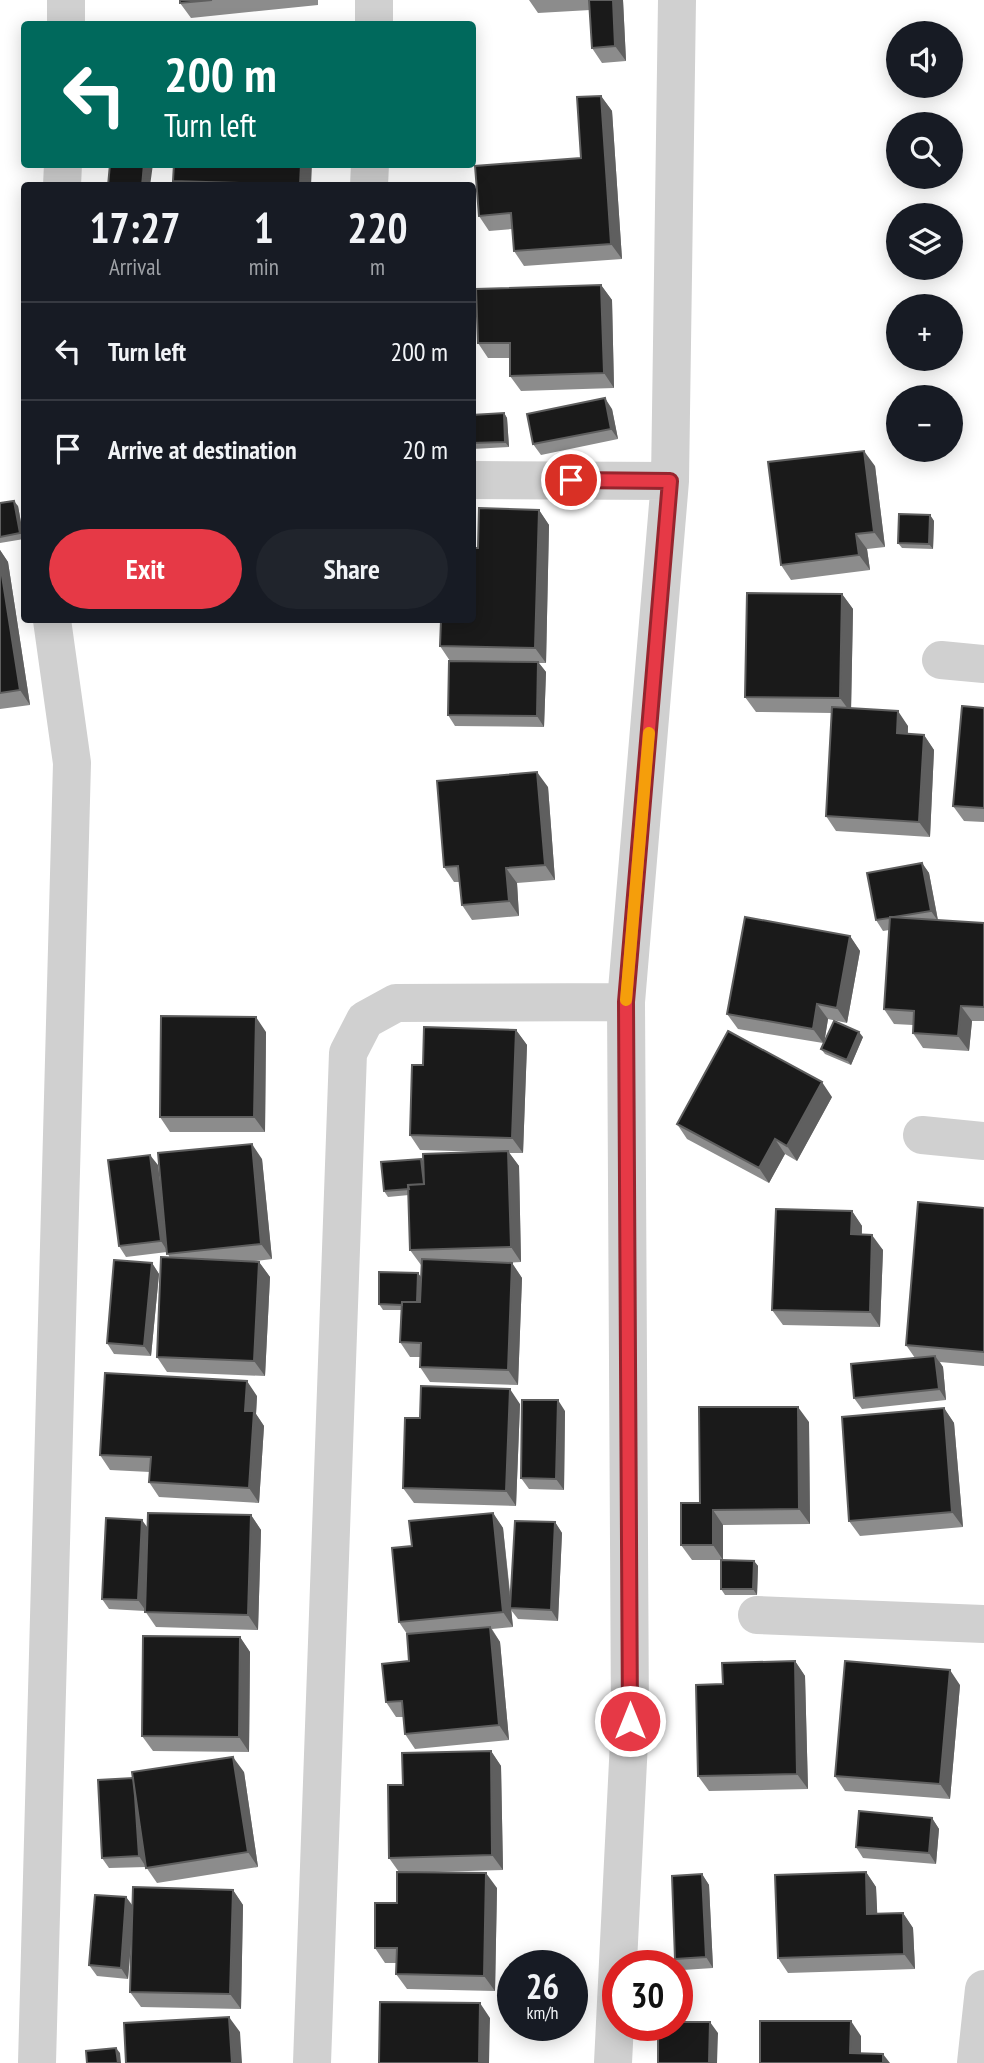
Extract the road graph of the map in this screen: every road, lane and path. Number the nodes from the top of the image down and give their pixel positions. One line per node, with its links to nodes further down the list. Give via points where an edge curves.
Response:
1 (66, 0): 4 (street)
2 (374, 0): 5 (street)
3 (677, 0): 7 (street)
4 (66, 21)
5 (373, 21)
6 (476, 480): 7 (street)
7 (670, 481): 11 (street)
8 (52, 623): 17 (street, via 72,764)
9 (941, 660): 10 (street)
10 (984, 664)
11 (626, 1002): 18 (street, via 396,1003 365,1020 348,1053); 19 (street, via 630,1721)
12 (922, 1135): 13 (street)
13 (984, 1141)
14 (757, 1615): 15 (street)
15 (984, 1624)
16 (984, 1989): 20 (street)
17 (37, 2063)
18 (312, 2063)
19 (613, 2063)
20 (976, 2063)

